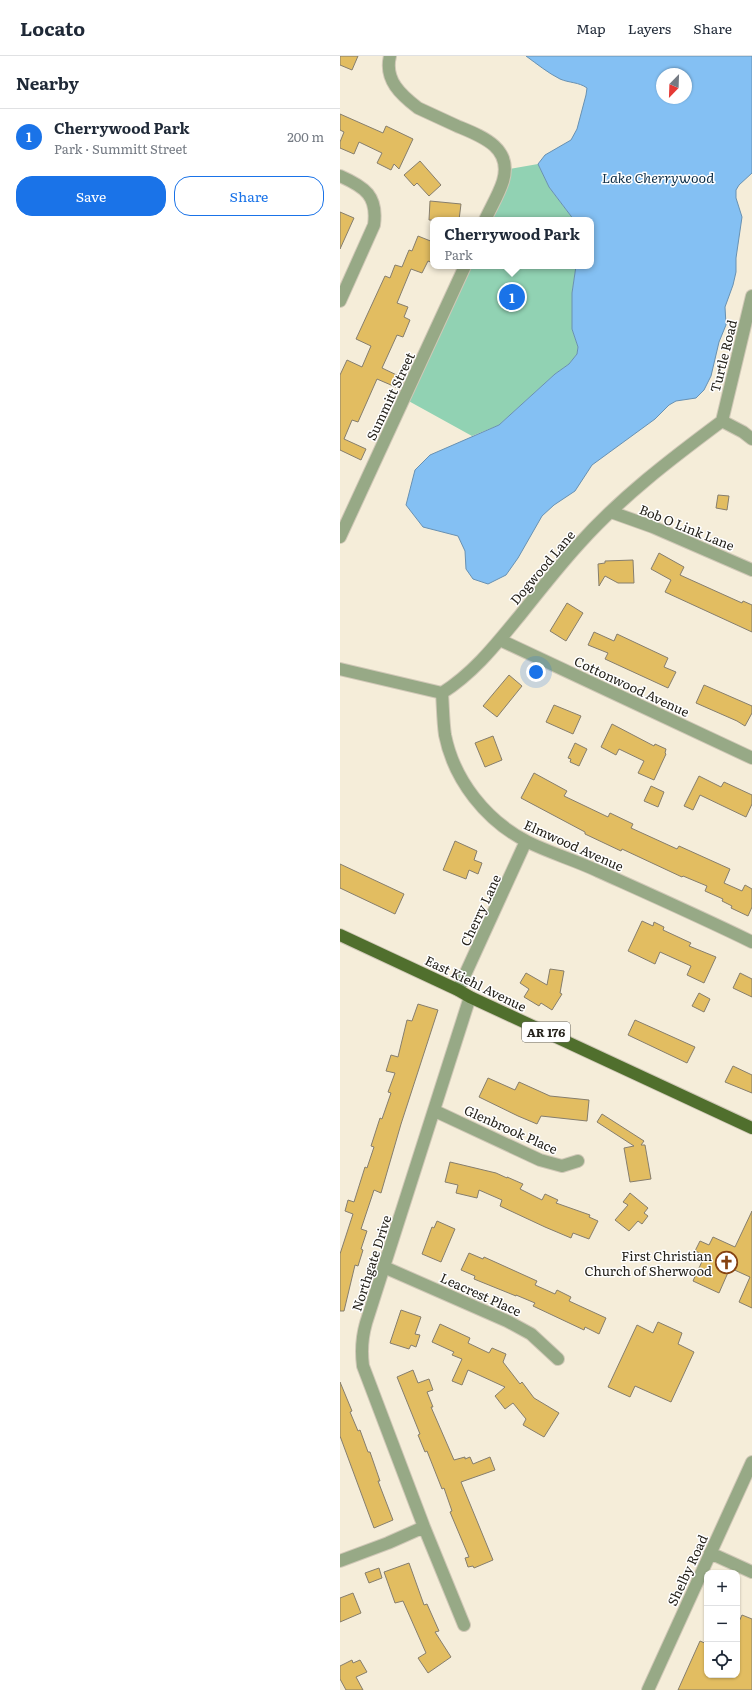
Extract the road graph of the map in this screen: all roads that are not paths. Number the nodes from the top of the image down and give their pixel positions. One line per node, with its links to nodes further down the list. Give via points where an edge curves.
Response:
1 (390, 56): 3 (street, via 388,69 395,88 418,108 486,138 503,159 503,180)
2 (344, 178): 6 (street, via 356,183 372,199 375,215 374,225)
3 (486, 217)
4 (464, 269): 10 (street, Summitt Street)
5 (752, 296): 7 (street, Turtle Road)
6 (340, 301)
7 (722, 422): 8 (street); 9 (street, Dogwood Lane, via 672,458)
8 (752, 439)
9 (611, 512): 11 (street, Bob O Link Lane, via 653,527); 12 (street, Dogwood Lane, via 579,543)
10 (341, 531)
11 (752, 570)
12 (500, 640): 14 (street, Dogwood Lane, via 474,669); 15 (street, Cottonwood Avenue)
13 (340, 669): 14 (street)
14 (442, 693): 16 (street, Elmwood Avenue, via 445,735 459,775 498,823)
15 (752, 758)
16 (526, 841): 18 (street, Elmwood Avenue); 19 (street, Cherry Lane)
17 (340, 935): 19 (main road, East Kiehl Avenue / AR 176)
18 (752, 942)
19 (458, 990): 20 (main road, East Kiehl Avenue / AR 176)
20 (470, 997): 21 (street, Northgate Drive); 22 (main road, East Kiehl Avenue / AR 176)
21 (435, 1110): 23 (street, Glenbrook Place, via 540,1160 562,1166); 24 (street, Northgate Drive)
22 (752, 1128)
23 (578, 1161)
24 (384, 1267): 25 (street, Leacrest Place, via 531,1334); 27 (street, Northgate Drive, via 363,1335 363,1366)
25 (558, 1359)
26 (752, 1462): 28 (street, Shelby Road)
27 (424, 1528): 29 (street); 31 (street, Northgate Drive)
28 (710, 1553): 30 (street); 32 (street, Shelby Road)
29 (340, 1561)
30 (752, 1572)
31 (464, 1625)
32 (648, 1690)

